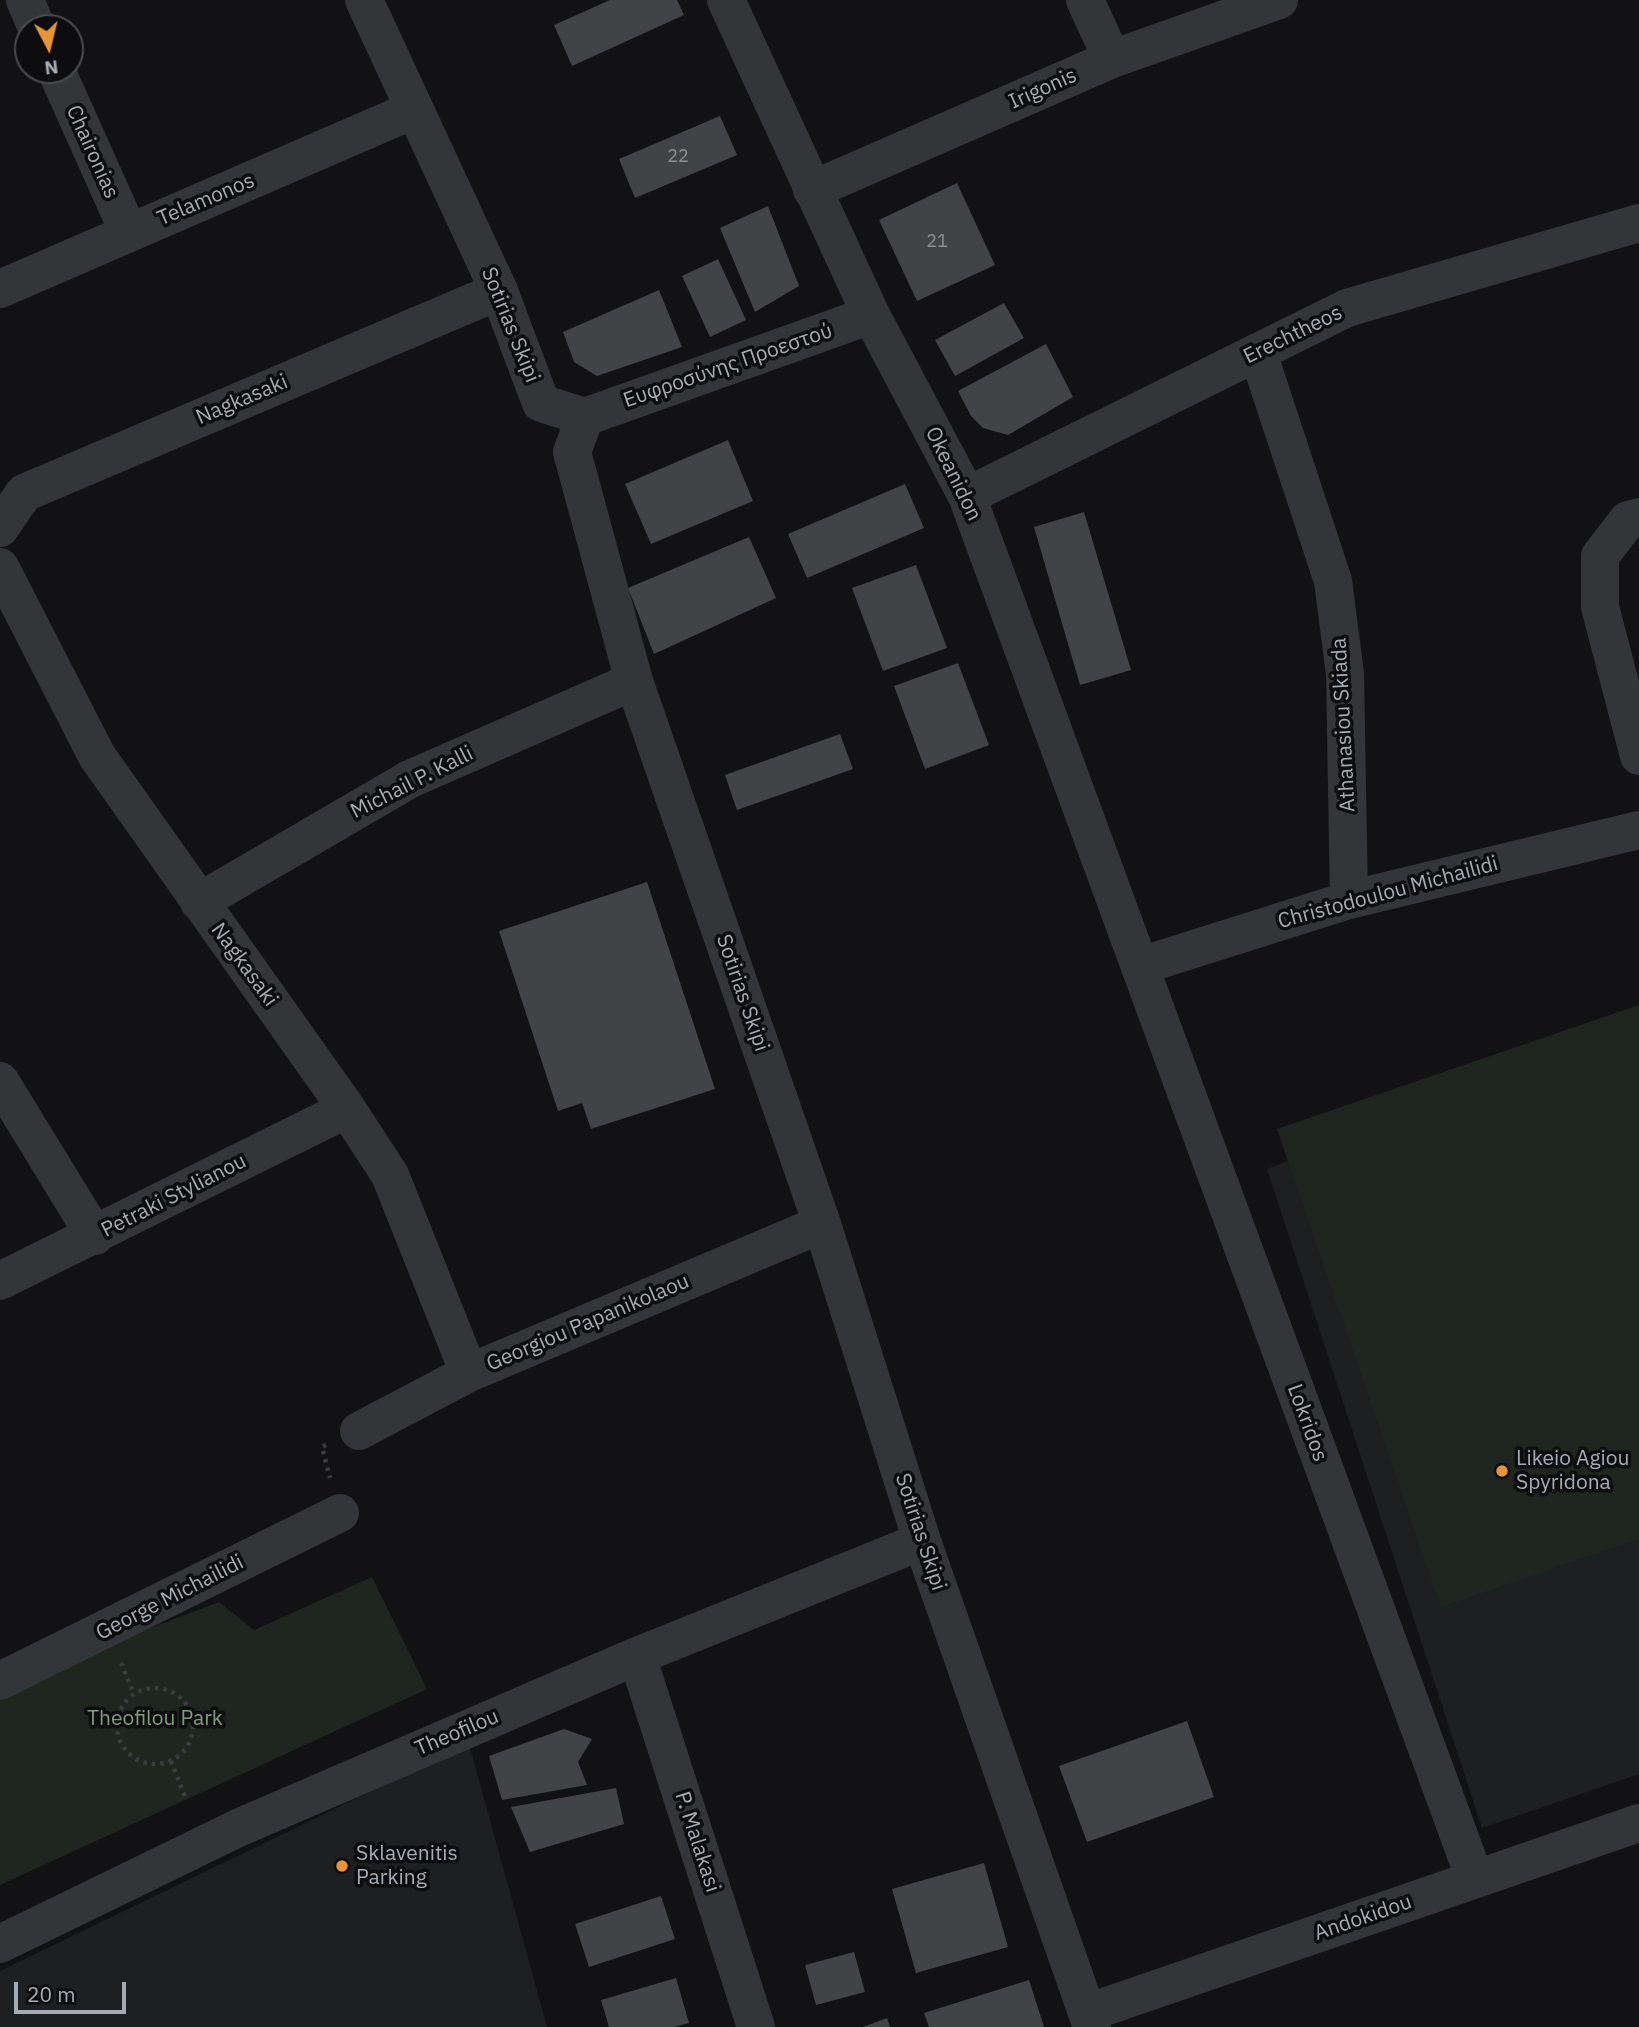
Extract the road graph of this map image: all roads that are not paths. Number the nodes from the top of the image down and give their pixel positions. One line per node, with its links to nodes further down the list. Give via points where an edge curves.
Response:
1 (364, 0): 7 (street, Sotirias Skipi)
2 (726, 0): 8 (street, Okeanidon)
3 (1085, 0): 5 (street)
4 (1279, 0): 5 (street, Irigonis)
5 (1112, 59): 8 (street, Irigonis)
6 (62, 84): 10 (street, Chaironias)
7 (413, 110): 10 (street, Telamonos); 12 (street, Sotirias Skipi)
8 (812, 190): 13 (street, Okeanidon)
9 (1639, 223): 14 (street, Erechtheos, via 1347,308)
10 (129, 233): 11 (street, Telamonos)
11 (0, 289)
12 (499, 291): 15 (street, Sotirias Skipi, via 541,402); 18 (street, Nagkasaki, via 24,493)
13 (871, 314): 15 (street, Ευφροσύνης Προεστού); 16 (street, Okeanidon)
14 (1258, 353): 16 (street, Erechtheos); 23 (street, Athanasiou Skiada, via 1334,581 1345,674)
15 (585, 417): 20 (street, Sotirias Skipi, via 572,452)
16 (967, 496): 25 (street, Okeanidon)
17 (1639, 517): 21 (street, via 1628,520 1600,556 1600,607)
18 (0, 528)
19 (0, 567): 24 (street, Nagkasaki, via 97,756)
20 (634, 681): 24 (street, Michail P. Kalli, via 410,779); 28 (street, Sotirias Skipi)
21 (1639, 756)
22 (1639, 830): 23 (street, Christodoulou Michailidi)
23 (1349, 900): 25 (street, Christodoulou Michailidi)
24 (199, 902): 27 (street, Nagkasaki)
25 (1140, 966): 38 (street, Lokridos)
26 (0, 1081): 29 (street)
27 (347, 1109): 29 (street, Petraki Stylianou); 31 (street, Nagkasaki, via 390,1175)
28 (822, 1224): 31 (street, Georgiou Papanikolaou); 34 (street, Sotirias Skipi)
29 (94, 1236): 30 (street, Petraki Stylianou)
30 (0, 1281)
31 (469, 1373): 32 (street, Georgiou Papanikolaou)
32 (359, 1431)
33 (340, 1513): 36 (street, George Michailidi)
34 (922, 1541): 35 (street, Theofilou); 40 (street, Sotirias Skipi)
35 (637, 1656): 39 (street, Theofilou, via 238,1828); 41 (street, P. Malakasi)
36 (0, 1681)
37 (1639, 1823): 38 (street, Andokidou)
38 (1475, 1879): 40 (street, Andokidou)
39 (0, 1944)
40 (1090, 2020)
41 (756, 2027)

